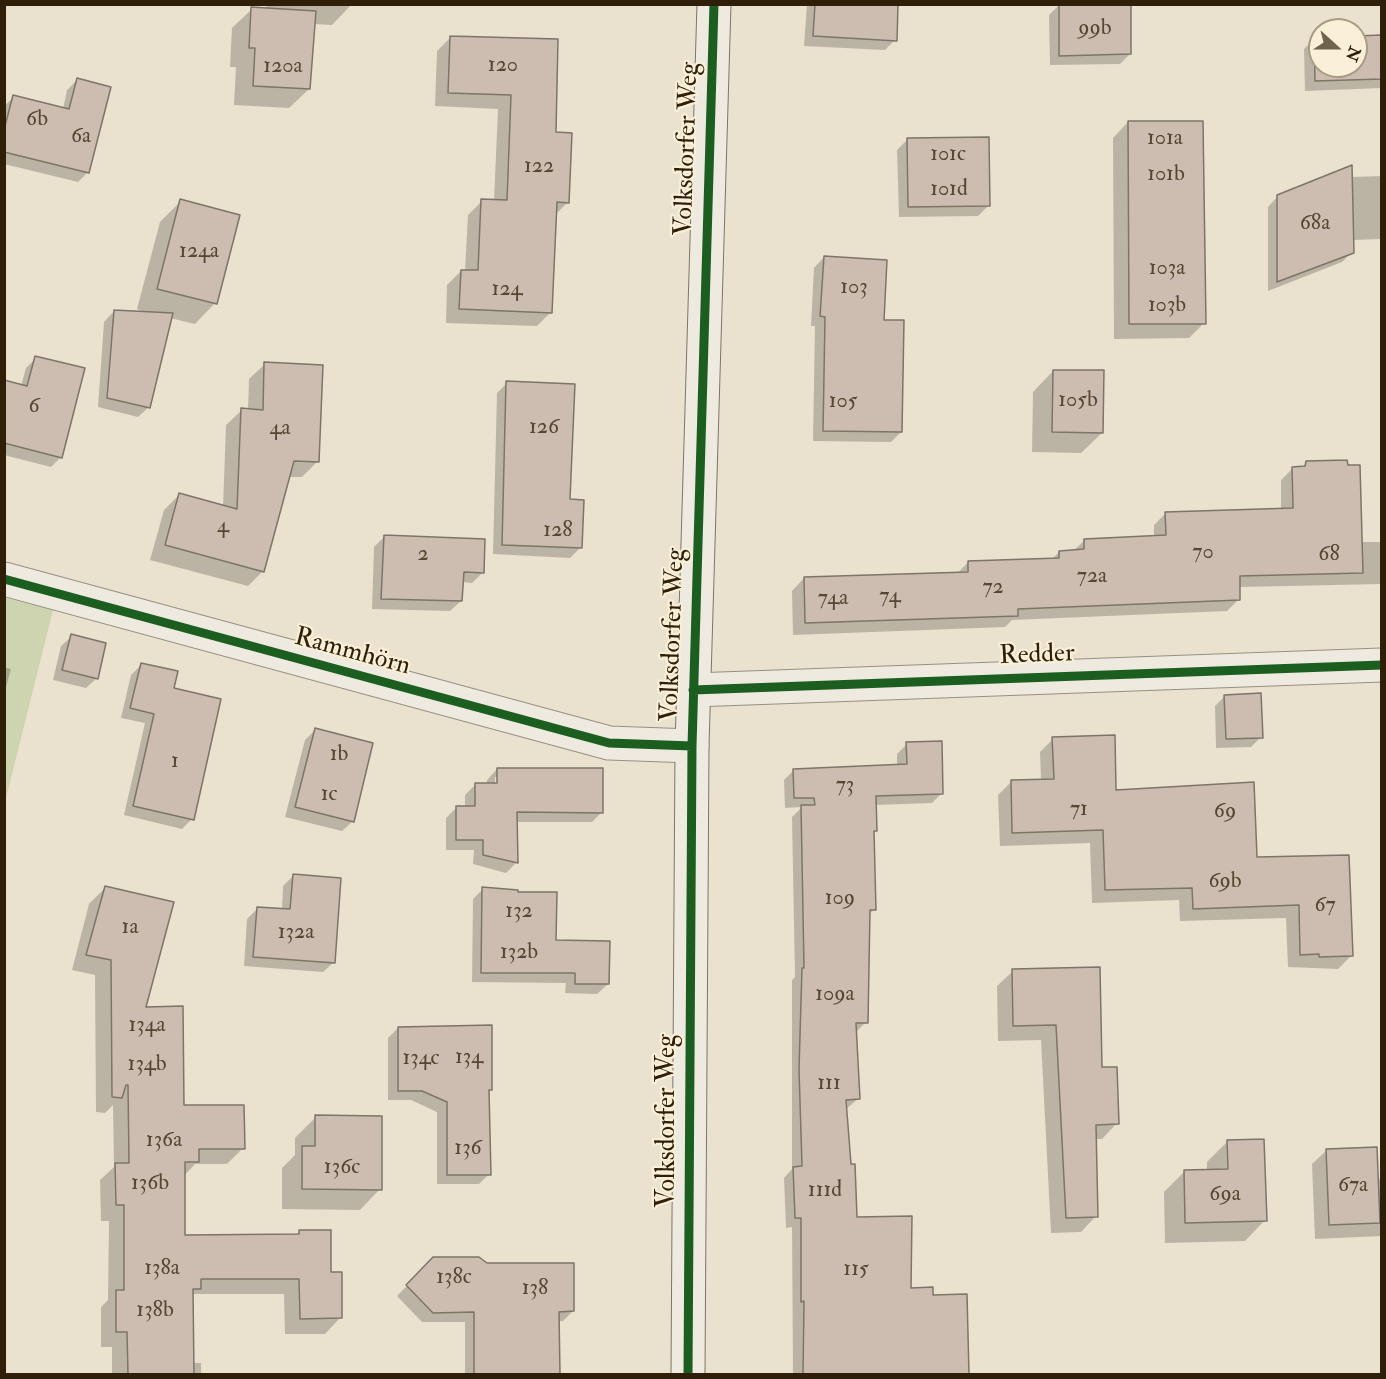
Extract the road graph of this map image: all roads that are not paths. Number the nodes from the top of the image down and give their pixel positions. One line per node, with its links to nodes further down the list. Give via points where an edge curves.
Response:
1 (714, 4): 4 (street, Volksdorfer Weg)
2 (4, 579): 5 (street, Rammhörn, via 609,743)
3 (1382, 665): 4 (street, Redder)
4 (693, 690): 5 (street, Volksdorfer Weg)
5 (692, 747): 6 (street, Volksdorfer Weg)
6 (688, 1374)

